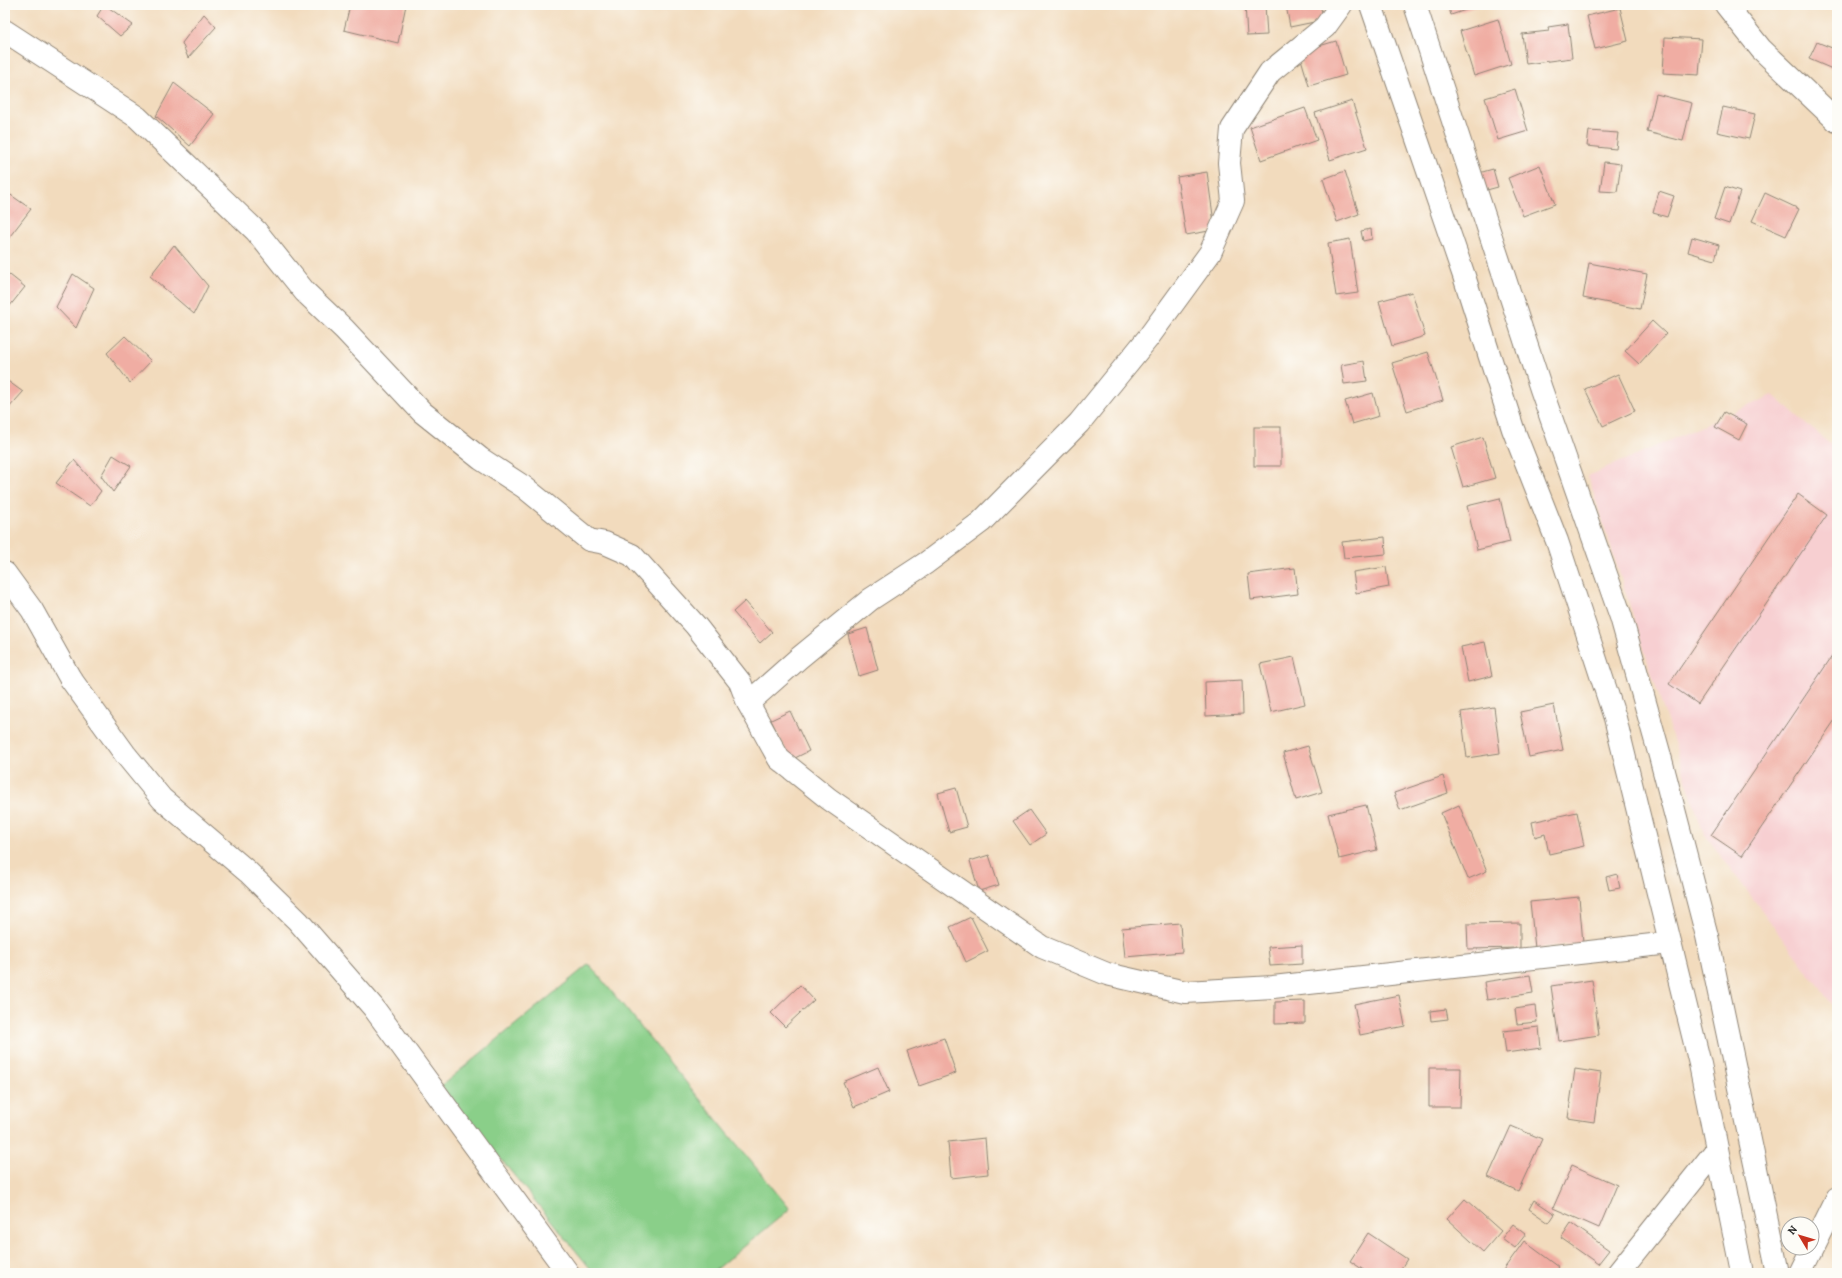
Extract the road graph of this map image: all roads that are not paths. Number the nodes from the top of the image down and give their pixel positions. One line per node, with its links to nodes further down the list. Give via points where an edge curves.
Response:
1 (1341, 5): 8 (street, via 1325,27 1270,72 1232,129 1229,163 1234,201 1210,253 1148,338 1079,423 981,522 926,563 871,599)
2 (1371, 5): 9 (street, via 1464,276 1513,429 1557,541 1615,718)
3 (1414, 5): 15 (street, via 1541,389 1625,632 1707,936)
4 (1726, 5): 6 (street, via 1761,49)
5 (5, 31): 8 (street, via 137,117 256,231 305,292 344,329 422,412 481,459 524,486 589,540 605,543 632,555 696,626 740,682)
6 (1836, 117)
7 (5, 573): 12 (street, via 32,610 70,678 125,754 162,798 248,872 298,921 373,1007)
8 (748, 703): 9 (street, via 779,759 829,800 1042,947 1107,974 1185,992 1272,988)
9 (1670, 943): 10 (street, via 1700,1064)
10 (1717, 1149): 13 (street); 14 (street)
11 (1837, 1198): 16 (street)
12 (568, 1273)
13 (1618, 1273)
14 (1742, 1273)
15 (1778, 1273)
16 (1800, 1273)

